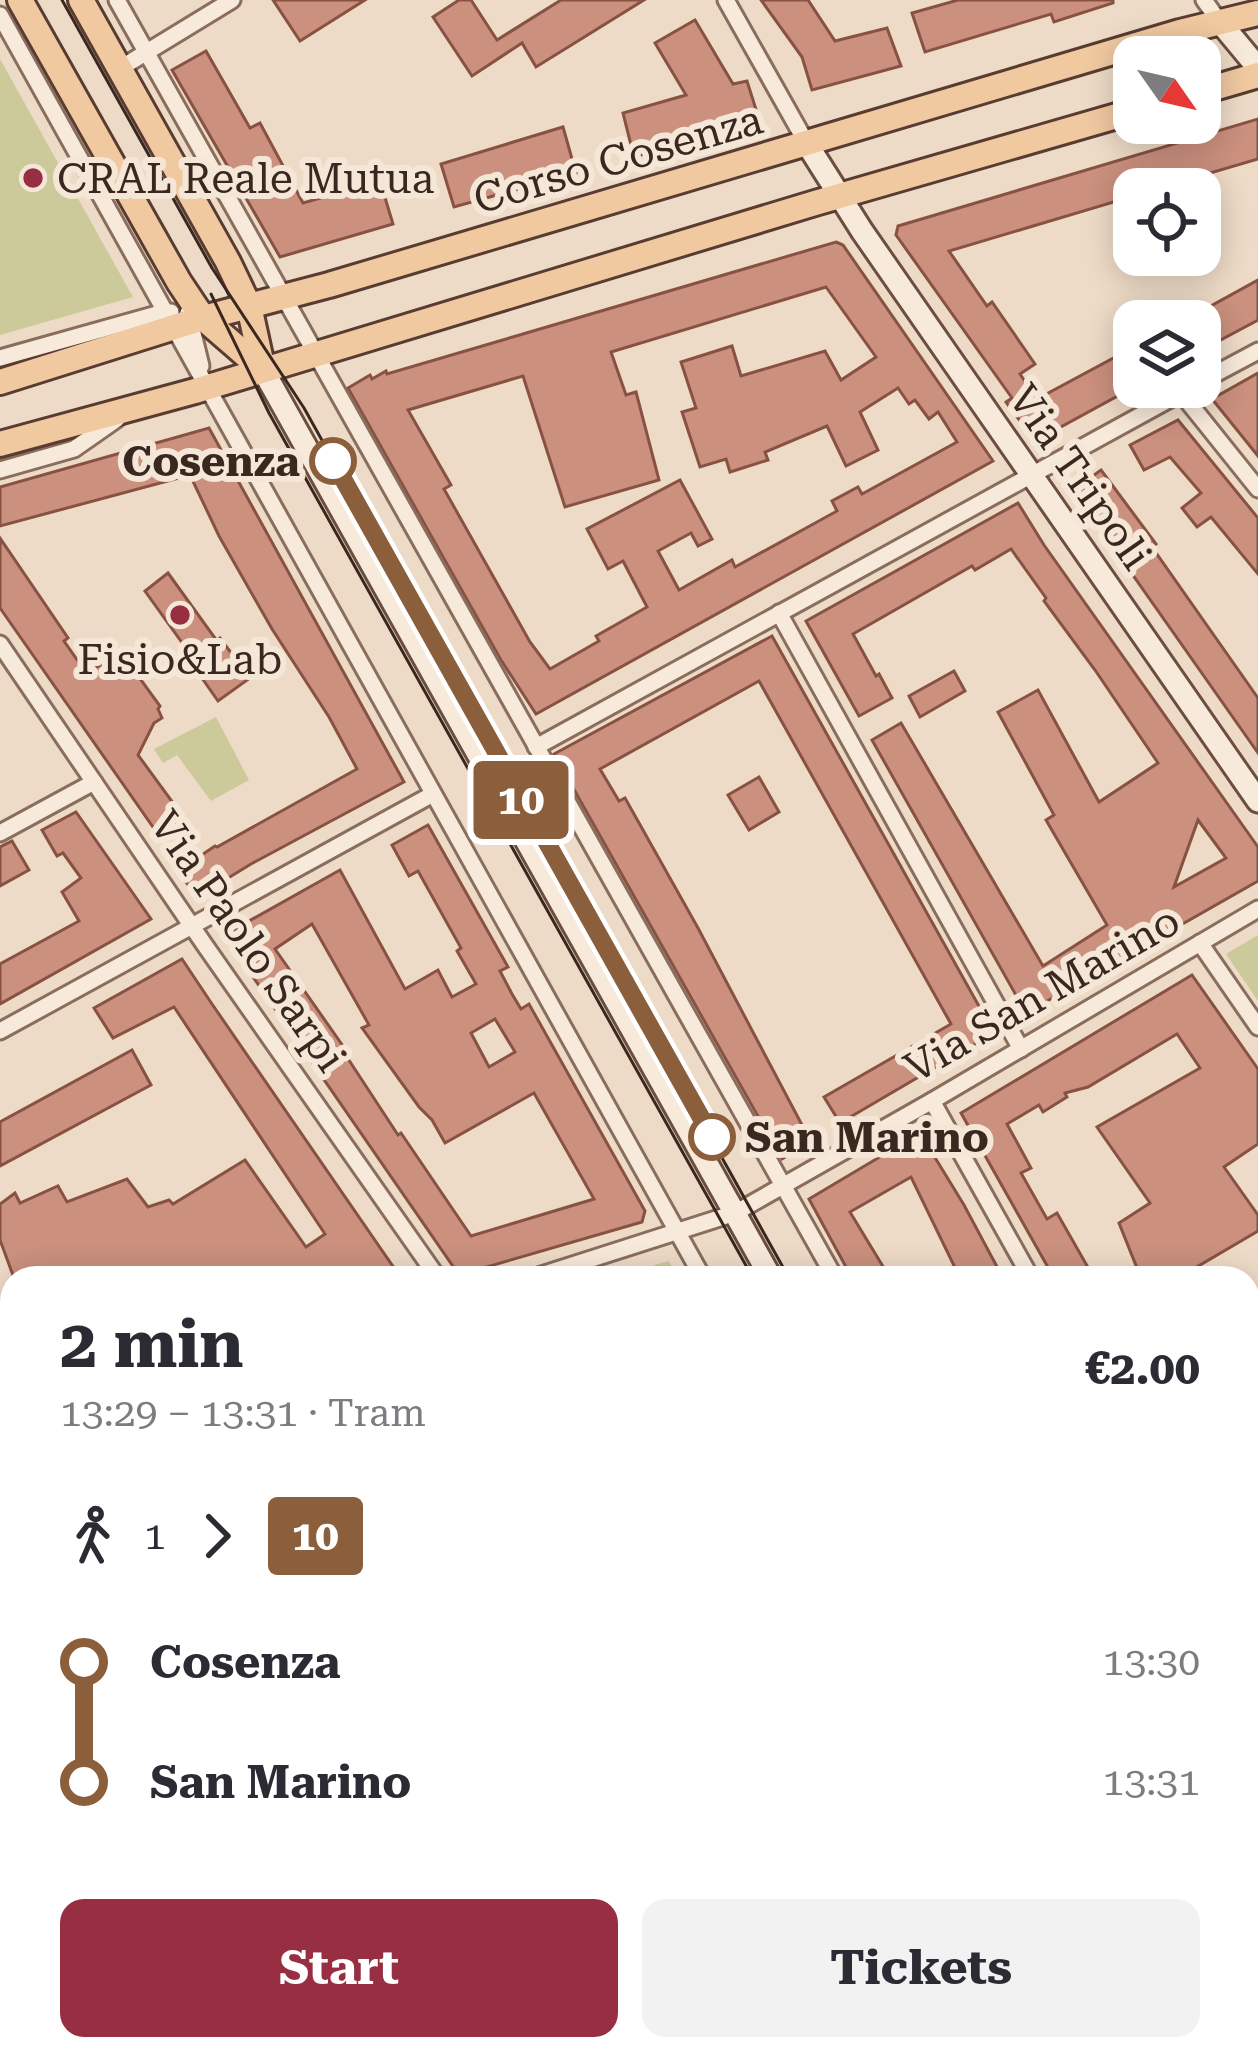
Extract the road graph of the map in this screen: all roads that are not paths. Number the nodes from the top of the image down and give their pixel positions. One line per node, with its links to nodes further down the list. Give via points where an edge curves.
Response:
1 (20, 0): 13 (main road)
2 (81, 0): 10 (main road)
3 (117, 0): 9 (street)
4 (232, 0): 9 (street)
5 (727, 0): 15 (street)
6 (1212, 10): 7 (main road, Corso Cosenza); 11 (main road); 15 (main road, Corso Cosenza)
7 (1258, 13)
8 (0, 15): 13 (street)
9 (147, 52): 10 (street); 17 (street)
10 (119, 69): 17 (main road, via 228,262)
11 (1258, 72): 12 (main road)
12 (1221, 85)
13 (59, 98): 18 (street); 18 (main road, via 179,282)
14 (1113, 117): 16 (main road)
15 (807, 144): 16 (main road, Via Tripoli); 17 (main road, Corso Cosenza)
16 (838, 196): 20 (main road); 31 (main road, Via Tripoli)
17 (267, 300): 18 (main road, Corso Cosenza); 20 (street); 22 (main road)
18 (184, 319): 21 (street, Corso Cosenza); 22 (main road); 24 (main road, Corso Cosenza); 25 (street)
19 (1258, 351): 23 (street)
20 (316, 353): 22 (main road); 35 (street)
21 (0, 358)
22 (263, 370): 25 (main road); 48 (main road)
23 (1221, 371)
24 (0, 382)
25 (207, 388): 26 (main road); 37 (street)
26 (133, 408): 29 (main road); 30 (street, via 74,449)
27 (1153, 408): 31 (street)
28 (1199, 408): 32 (street)
29 (0, 445)
30 (0, 470)
31 (1031, 475): 33 (street); 38 (main road, Via Tripoli)
32 (1258, 489)
33 (779, 614): 35 (street); 45 (street)
34 (0, 644): 36 (street, Via Paolo Sarpi)
35 (536, 747): 47 (street)
36 (94, 782): 39 (street); 41 (street, Via Paolo Sarpi)
37 (433, 794): 41 (street); 49 (street)
38 (1258, 801)
39 (0, 833)
40 (1258, 909): 42 (street, Via San Marino)
41 (193, 927): 44 (street); 50 (street, Via Paolo Sarpi)
42 (1200, 943): 43 (street); 45 (street, Via San Marino)
43 (1258, 1027)
44 (0, 1031)
45 (1021, 1049): 46 (street, Via San Marino)
46 (932, 1101): 47 (street, Via San Marino); 55 (street)
47 (783, 1187): 48 (street, Via San Marino); 54 (street)
48 (735, 1213): 49 (street, Via San Marino); 53 (main road)
49 (678, 1232): 51 (street, Via San Marino); 52 (street)
50 (430, 1266)
51 (570, 1266)
52 (696, 1266)
53 (764, 1266)
54 (828, 1266)
55 (1024, 1266)

